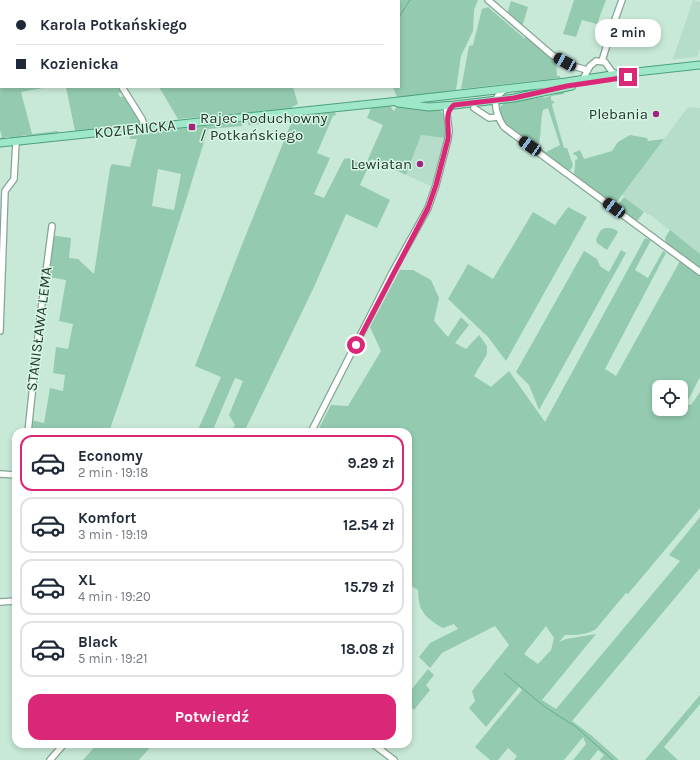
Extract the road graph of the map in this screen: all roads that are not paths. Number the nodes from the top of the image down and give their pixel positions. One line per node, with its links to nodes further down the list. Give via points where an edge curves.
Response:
1 (488, 0): 5 (street, via 552,56)
2 (622, 0): 3 (street)
3 (602, 61): 5 (street, via 594,62); 7 (street, via 607,64)
4 (700, 65): 7 (main road, KOZIENICKA, via 618,74)
5 (588, 70): 8 (street)
6 (700, 70): 9 (main road)
7 (609, 72): 8 (main road, KOZIENICKA); 9 (street)
8 (583, 79): 11 (main road, KOZIENICKA)
9 (602, 81): 16 (main road)
10 (123, 88): 21 (street)
11 (504, 89): 12 (main road, KOZIENICKA); 16 (street, via 498,95)
12 (480, 92): 13 (main road, KOZIENICKA); 15 (main road, via 484,95)
13 (447, 100): 14 (main road, KOZIENICKA); 14 (main road, KOZIENICKA, via 429,107); 17 (main road); 19 (street)
14 (390, 102): 21 (main road, KOZIENICKA)
15 (481, 102): 16 (main road); 17 (main road)
16 (498, 102): 20 (street)
17 (454, 105): 19 (street, via 449,109)
18 (474, 108): 20 (street, via 489,118)
19 (447, 116): 28 (street, via 448,139 428,208 388,280)
20 (498, 117): 25 (street, via 507,130)
21 (145, 128): 22 (main road, KOZIENICKA)
22 (16, 142): 23 (main road, KOZIENICKA); 26 (street, via 14,179 5,192)
23 (0, 143)
24 (52, 226): 27 (street, STANISŁAWA LEMA)
25 (700, 272)
26 (0, 331)
27 (28, 428)
28 (313, 428)
29 (0, 474): 30 (street)
30 (12, 475)
31 (12, 601): 32 (street)
32 (0, 602)
33 (60, 748): 35 (street)
34 (378, 748): 36 (street)
35 (50, 760)
36 (394, 760)

